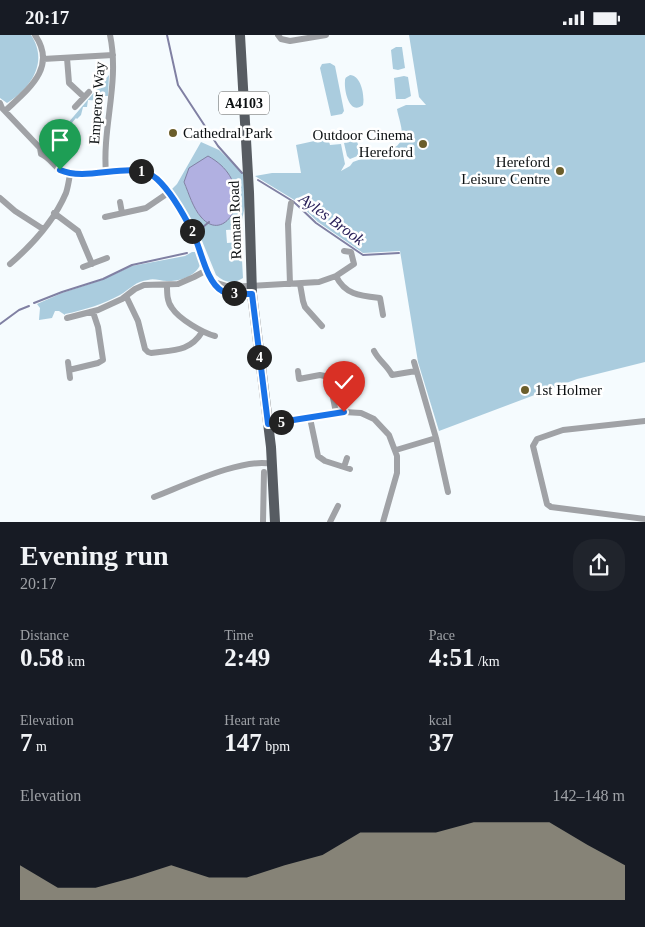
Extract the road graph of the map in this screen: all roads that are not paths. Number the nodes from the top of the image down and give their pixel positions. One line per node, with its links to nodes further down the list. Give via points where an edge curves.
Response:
1 (35, 35): 8 (street)
2 (110, 35): 6 (street, Emperor Way)
3 (240, 35): 33 (main road, Roman Road / A4103)
4 (278, 35): 5 (street, via 290,41)
5 (326, 35)
6 (113, 55): 7 (street); 13 (street, Emperor Way)
7 (67, 58): 8 (street); 10 (street, via 70,83)
8 (43, 59): 12 (street, via 35,82)
9 (89, 91): 10 (street)
10 (84, 97): 11 (street)
11 (75, 107)
12 (2, 108): 14 (street, via 55,167)
13 (106, 173): 14 (street); 15 (street, via 144,171 157,179)
14 (70, 174): 19 (street, via 66,192)
15 (168, 193): 20 (street, via 146,209); 28 (street, via 193,232)
16 (0, 198): 22 (street)
17 (120, 202): 20 (street)
18 (291, 203): 30 (street, via 288,224)
19 (54, 213): 22 (street); 26 (street, via 78,231)
20 (122, 213): 21 (street)
21 (105, 217)
22 (43, 229): 25 (street, via 31,246)
23 (344, 251): 29 (street, via 351,252 354,264)
24 (107, 258): 26 (street)
25 (10, 264)
26 (92, 264): 27 (street)
27 (84, 267)
28 (207, 269): 32 (street, via 182,283); 33 (street, via 214,282)
29 (336, 276): 31 (street); 36 (street, via 341,286 350,292 380,298)
30 (290, 284): 31 (street); 33 (street)
31 (300, 284): 38 (street, via 306,307)
32 (167, 285): 34 (street, via 144,285); 39 (street, via 172,309)
33 (252, 289): 51 (main road, Roman Road / A4103)
34 (126, 296): 35 (street); 39 (street, via 148,352 184,348 194,343)
35 (93, 312): 37 (street); 44 (street, via 103,360)
36 (383, 315)
37 (67, 318)
38 (322, 326)
39 (202, 331): 40 (street)
40 (215, 336)
41 (374, 351): 46 (street, via 392,375)
42 (68, 362): 44 (street)
43 (414, 362): 46 (street)
44 (69, 370): 47 (street)
45 (298, 371): 48 (street, via 299,379 320,375 329,377)
46 (416, 371): 52 (street)
47 (70, 378)
48 (336, 413): 49 (street); 53 (street, via 353,412 374,419 389,435)
49 (310, 418): 51 (street); 54 (street, via 318,456 347,468)
50 (645, 421): 60 (street, via 563,430 537,439 533,445 547,504 551,507)
51 (268, 424): 55 (main road, Roman Road / A4103)
52 (436, 438): 53 (street); 57 (street)
53 (396, 449): 64 (street, via 397,473)
54 (347, 458)
55 (272, 464): 58 (street, via 262,462 227,470); 62 (main road, Roman Road / A4103)
56 (264, 472): 61 (street)
57 (448, 492)
58 (154, 497)
59 (338, 506): 63 (street)
60 (645, 519)
61 (263, 522)
62 (275, 522)
63 (330, 522)
64 (382, 522)

